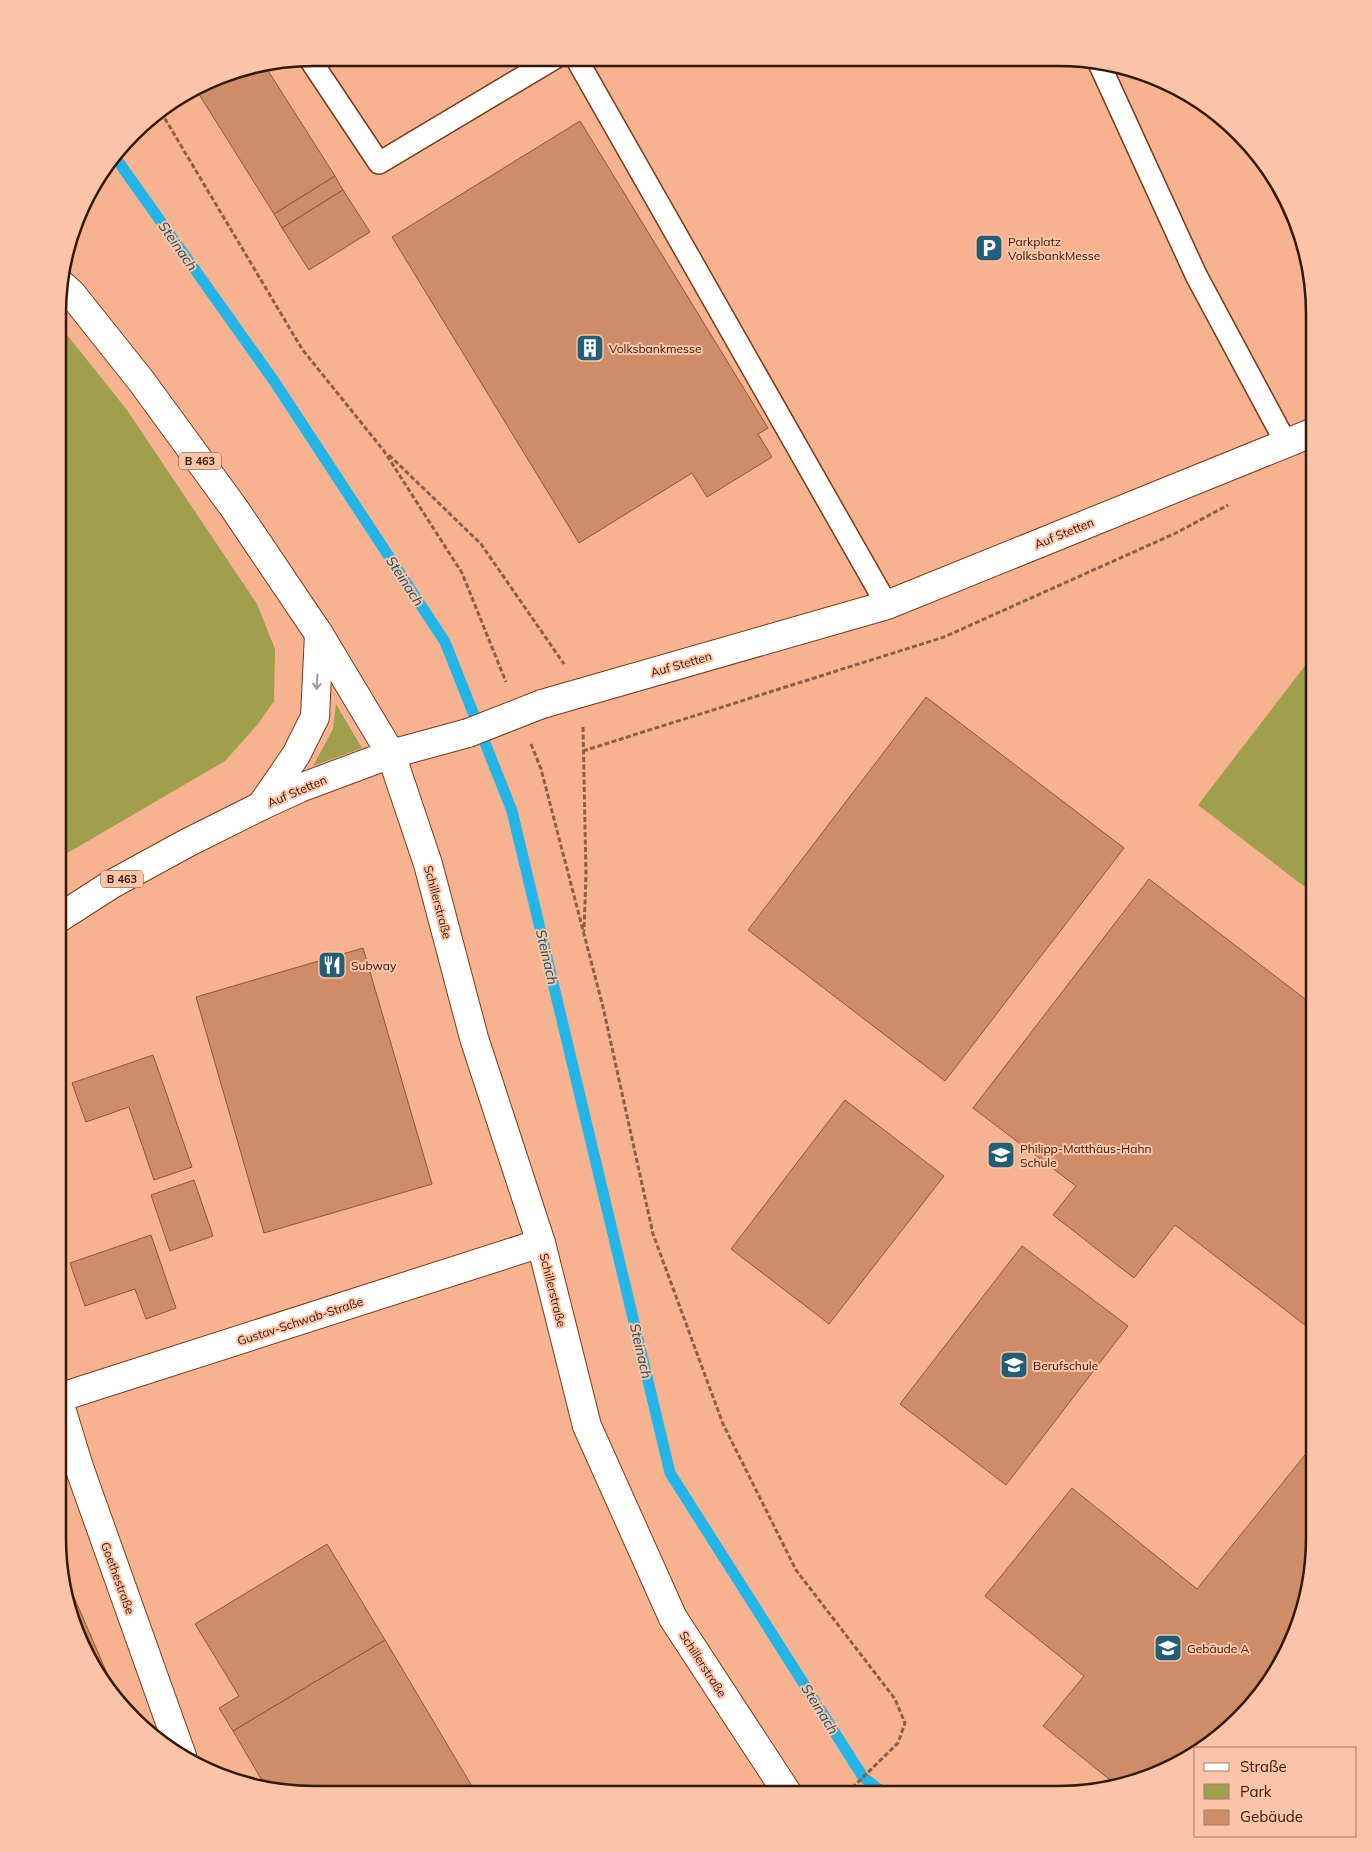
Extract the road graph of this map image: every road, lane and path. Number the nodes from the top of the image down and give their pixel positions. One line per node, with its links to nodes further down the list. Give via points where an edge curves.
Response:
1 (314, 66): 2 (lane, via 379,163)
2 (542, 66)
3 (581, 66): 11 (lane)
4 (1102, 70): 8 (lane, via 1196,275)
5 (164, 117): 9 (path, via 302,349)
6 (68, 290): 12 (street, B 463, via 142,382 234,508)
7 (1306, 435): 8 (street, Auf Stetten)
8 (1286, 443): 11 (street, Auf Stetten)
9 (384, 451): 13 (path, via 462,573); 14 (path, via 481,544)
10 (1234, 502): 16 (path, via 1176,533 944,637)
11 (887, 605): 14 (street, Auf Stetten)
12 (319, 634): 17 (street, B 463); 18 (street, B 463, one-way to 18, via 315,717 296,754)
13 (509, 689)
14 (582, 692): 16 (path); 17 (street, Auf Stetten, bridge, via 468,733)
15 (530, 742): 20 (path, via 541,769)
16 (583, 751): 20 (path)
17 (391, 754): 18 (street, Auf Stetten / B 463); 21 (street, Schillerstraße, via 428,864 474,1038)
18 (261, 806): 19 (street, Auf Stetten / B 463, via 112,884)
19 (66, 914)
20 (584, 936): 26 (path, via 653,1234 722,1424 796,1570 895,1699 905,1723 898,1742)
21 (541, 1243): 22 (street, Gustav-Schwab-Straße); 25 (street, Schillerstraße, via 591,1435 673,1618)
22 (66, 1395)
23 (66, 1424): 24 (street, Goethestraße)
24 (178, 1745)
25 (783, 1786)
26 (854, 1786)

